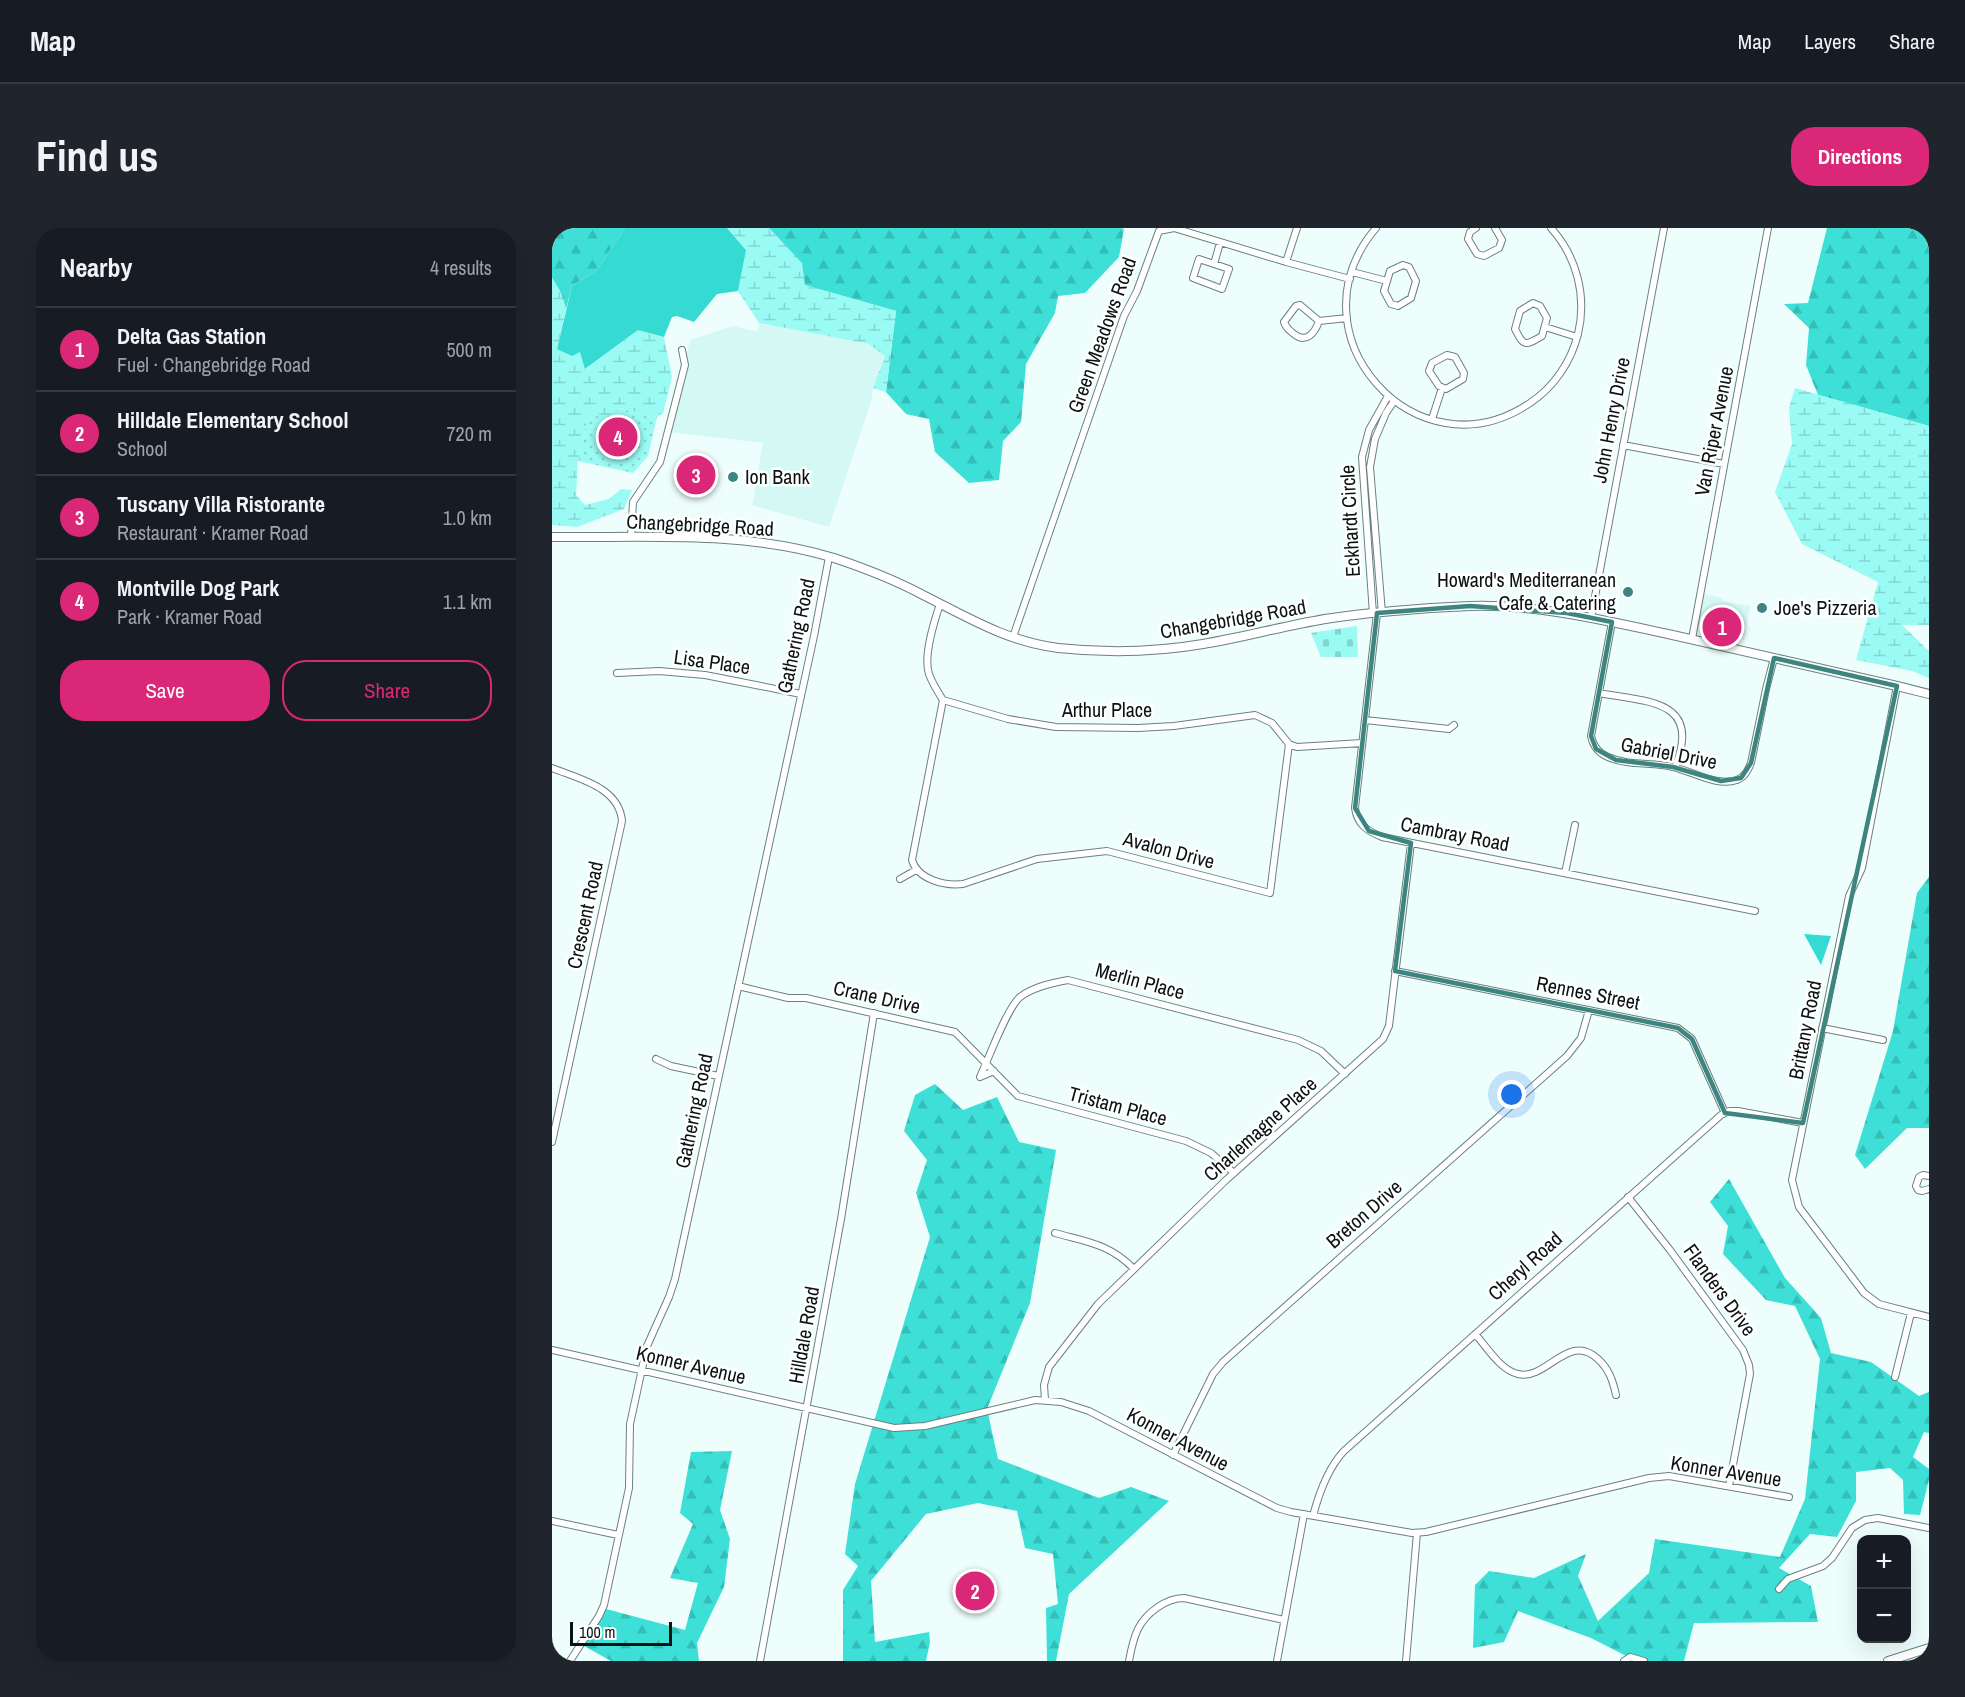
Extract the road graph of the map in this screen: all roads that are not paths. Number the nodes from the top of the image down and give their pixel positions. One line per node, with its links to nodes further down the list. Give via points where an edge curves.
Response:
1 (1297, 228): 9 (street)
2 (1377, 228): 11 (street, via 1362,247)
3 (1476, 228): 4 (street, via 1468,239 1477,254 1484,256 1499,248 1502,240)
4 (1495, 228)
5 (1551, 228): 16 (street, via 1571,258 1579,284 1581,312)
6 (1664, 228): 22 (street, John Henry Drive)
7 (1768, 228): 23 (street, Van Riper Avenue)
8 (1221, 243): 9 (street, Green Meadows Road); 10 (street); 31 (street, Green Meadows Road, via 1174,228 1159,231 1124,316)
9 (1286, 262): 11 (street, Green Meadows Road)
10 (1214, 264): 10 (street, via 1229,269 1222,289 1193,278 1199,259)
11 (1351, 275): 12 (street, Green Meadows Road); 13 (street)
12 (1387, 281): 12 (street, via 1384,291 1391,304 1398,306 1411,298 1416,281 1409,267 1403,264 1390,272)
13 (1347, 318): 14 (street); 19 (street, via 1353,347 1375,383)
14 (1319, 321): 14 (street, via 1304,339 1284,322 1300,305)
15 (1545, 327): 15 (street, via 1542,336 1528,344 1521,342 1515,329 1520,311 1533,303 1540,306 1547,318); 16 (street)
16 (1577, 337): 21 (street, via 1556,379 1521,409 1477,423)
17 (682, 350): 24 (street, via 684,365 663,453 633,502)
18 (1442, 388): 18 (street, via 1430,371 1432,363 1447,355 1455,357 1464,373 1462,379); 21 (street)
19 (1388, 396): 20 (street); 28 (street, Eckhardt Circle, via 1369,430 1362,458)
20 (1394, 401): 21 (street); 28 (street, Eckhardt Circle, via 1380,426 1370,467)
21 (1432, 419)
22 (1623, 445): 23 (street); 29 (street, John Henry Drive)
23 (1724, 464): 32 (street, Van Riper Avenue)
24 (631, 537): 25 (main road, Changebridge Road); 26 (main road, Changebridge Road, via 752,541)
25 (553, 539)
26 (829, 557): 27 (main road, Changebridge Road, via 878,574); 37 (street, Gathering Road)
27 (940, 604): 31 (main road, Changebridge Road); 39 (street, via 927,661 929,675)
28 (1377, 613): 29 (main road, Changebridge Road, via 1470,606 1524,607); 31 (main road, Changebridge Road, via 1171,648 1070,649); 40 (street, Cambray Road)
29 (1591, 618): 30 (main road, Changebridge Road)
30 (1612, 622): 32 (main road, Changebridge Road); 36 (street, Gabriel Drive)
31 (1013, 637)
32 (1692, 639): 33 (main road, Changebridge Road)
33 (1774, 658): 35 (main road, Changebridge Road); 44 (street, Gabriel Drive, via 1751,763 1744,775 1737,780 1721,781)
34 (617, 673): 37 (street, Lisa Place, via 705,675)
35 (1897, 686): 38 (main road, Changebridge Road); 56 (street, Brittany Road, via 1862,868 1849,896)
36 (1599, 693): 44 (street, via 1657,705 1675,713 1682,735); 44 (street, Gabriel Drive, via 1591,736 1596,749 1616,760)
37 (801, 694): 53 (street, Gathering Road)
38 (1929, 694)
39 (943, 700): 43 (street, Arthur Place, via 1008,719 1056,727 1138,728 1255,716 1272,723); 48 (street, via 912,856)
40 (1365, 720): 41 (street, via 1449,729); 42 (street, Cambray Road)
41 (1454, 725)
42 (1362, 743): 43 (street, via 1307,747); 47 (street, Cambray Road, via 1355,808 1359,822 1373,833)
43 (1288, 744): 48 (street, Avalon Drive, via 1270,893 1110,852 1037,859 954,885)
44 (1675, 767)
45 (552, 768): 65 (street, Crescent Road, via 606,791 620,807 622,821)
46 (1575, 825): 49 (street)
47 (1411, 843): 49 (street, Cambray Road); 52 (street, Charlemagne Place)
48 (916, 870): 50 (street)
49 (1565, 873): 51 (street, Cambray Road)
50 (900, 879)
51 (1755, 911)
52 (1395, 971): 54 (street, Rennes Street); 61 (street, Charlemagne Place, via 1389,1026 1383,1039)
53 (738, 987): 55 (street, Crane Drive); 62 (street, Gathering Road)
54 (1589, 1010): 63 (street, Rennes Street, via 1684,1031 1692,1039); 81 (street, Breton Drive, via 1581,1038 1567,1056 1223,1362 1213,1374)
55 (874, 1013): 59 (street, Crane Drive, via 955,1032); 80 (street, Hilldale Road)
56 (1822, 1028): 57 (street); 64 (street, Brittany Road)
57 (1883, 1040)
58 (656, 1059): 62 (street)
59 (986, 1064): 60 (street, Crane Drive); 60 (street, via 980,1077); 61 (street, Merlin Place, via 1017,1000 1042,986 1068,980 1298,1040 1321,1051)
60 (994, 1071): 66 (street, Tristam Place, via 1018,1095 1186,1141 1211,1153)
61 (1345, 1074): 66 (street, Charlemagne Place)
62 (718, 1076): 76 (street, Gathering Road, via 675,1279 647,1346)
63 (1725, 1113): 64 (street, via 1747,1112); 69 (street, Cheryl Road)
64 (1803, 1123): 72 (street, Brittany Road, via 1792,1180 1799,1207 1871,1300)
65 (552, 1142)
66 (1234, 1173): 71 (street, Charlemagne Place)
67 (1929, 1176): 68 (street, via 1919,1177 1916,1186 1918,1190)
68 (1929, 1190)
69 (1628, 1197): 74 (street, Cheryl Road); 82 (street, Flanders Drive, via 1747,1358 1750,1374)
70 (1055, 1233): 71 (street, via 1106,1248 1122,1256)
71 (1134, 1269): 79 (street, Charlemagne Place, via 1098,1304 1049,1367)
72 (1911, 1313): 73 (street, Brittany Road); 77 (street)
73 (1929, 1317)
74 (1474, 1334): 78 (street, via 1504,1367 1520,1374 1535,1373 1569,1352 1588,1353 1609,1372); 85 (street, Cheryl Road, via 1344,1451 1335,1462)
75 (552, 1350): 76 (street, Konner Avenue)
76 (642, 1370): 80 (street, Konner Avenue); 89 (street, Gathering Road, via 630,1424 629,1488)
77 (1895, 1377)
78 (1617, 1395)
79 (1045, 1400): 80 (street, Konner Avenue, via 909,1428); 81 (street, Konner Avenue, via 1089,1411)
80 (807, 1408): 94 (street, Hilldale Road)
81 (1173, 1455): 84 (street, Konner Avenue, via 1277,1508)
82 (1729, 1486): 83 (street, Konner Avenue); 88 (street, Konner Avenue, via 1678,1476 1649,1478)
83 (1789, 1497)
84 (1304, 1514): 85 (street, Konner Avenue); 91 (street)
85 (1313, 1516): 88 (street, Konner Avenue)
86 (552, 1521): 89 (street)
87 (1929, 1528): 90 (street, via 1878,1518 1865,1520 1852,1528 1823,1566 1788,1579)
88 (1417, 1533): 97 (street)
89 (618, 1535): 93 (street, Gathering Road, via 599,1616)
90 (1779, 1589)
91 (1284, 1620): 95 (street, via 1174,1599 1142,1622); 96 (street)
92 (1929, 1648): 100 (street)
93 (570, 1661)
94 (760, 1661)
95 (1129, 1661)
96 (1276, 1661)
97 (1406, 1661)
98 (1624, 1661): 99 (street, via 1630,1657)
99 (1644, 1661)
100 (1888, 1661)

